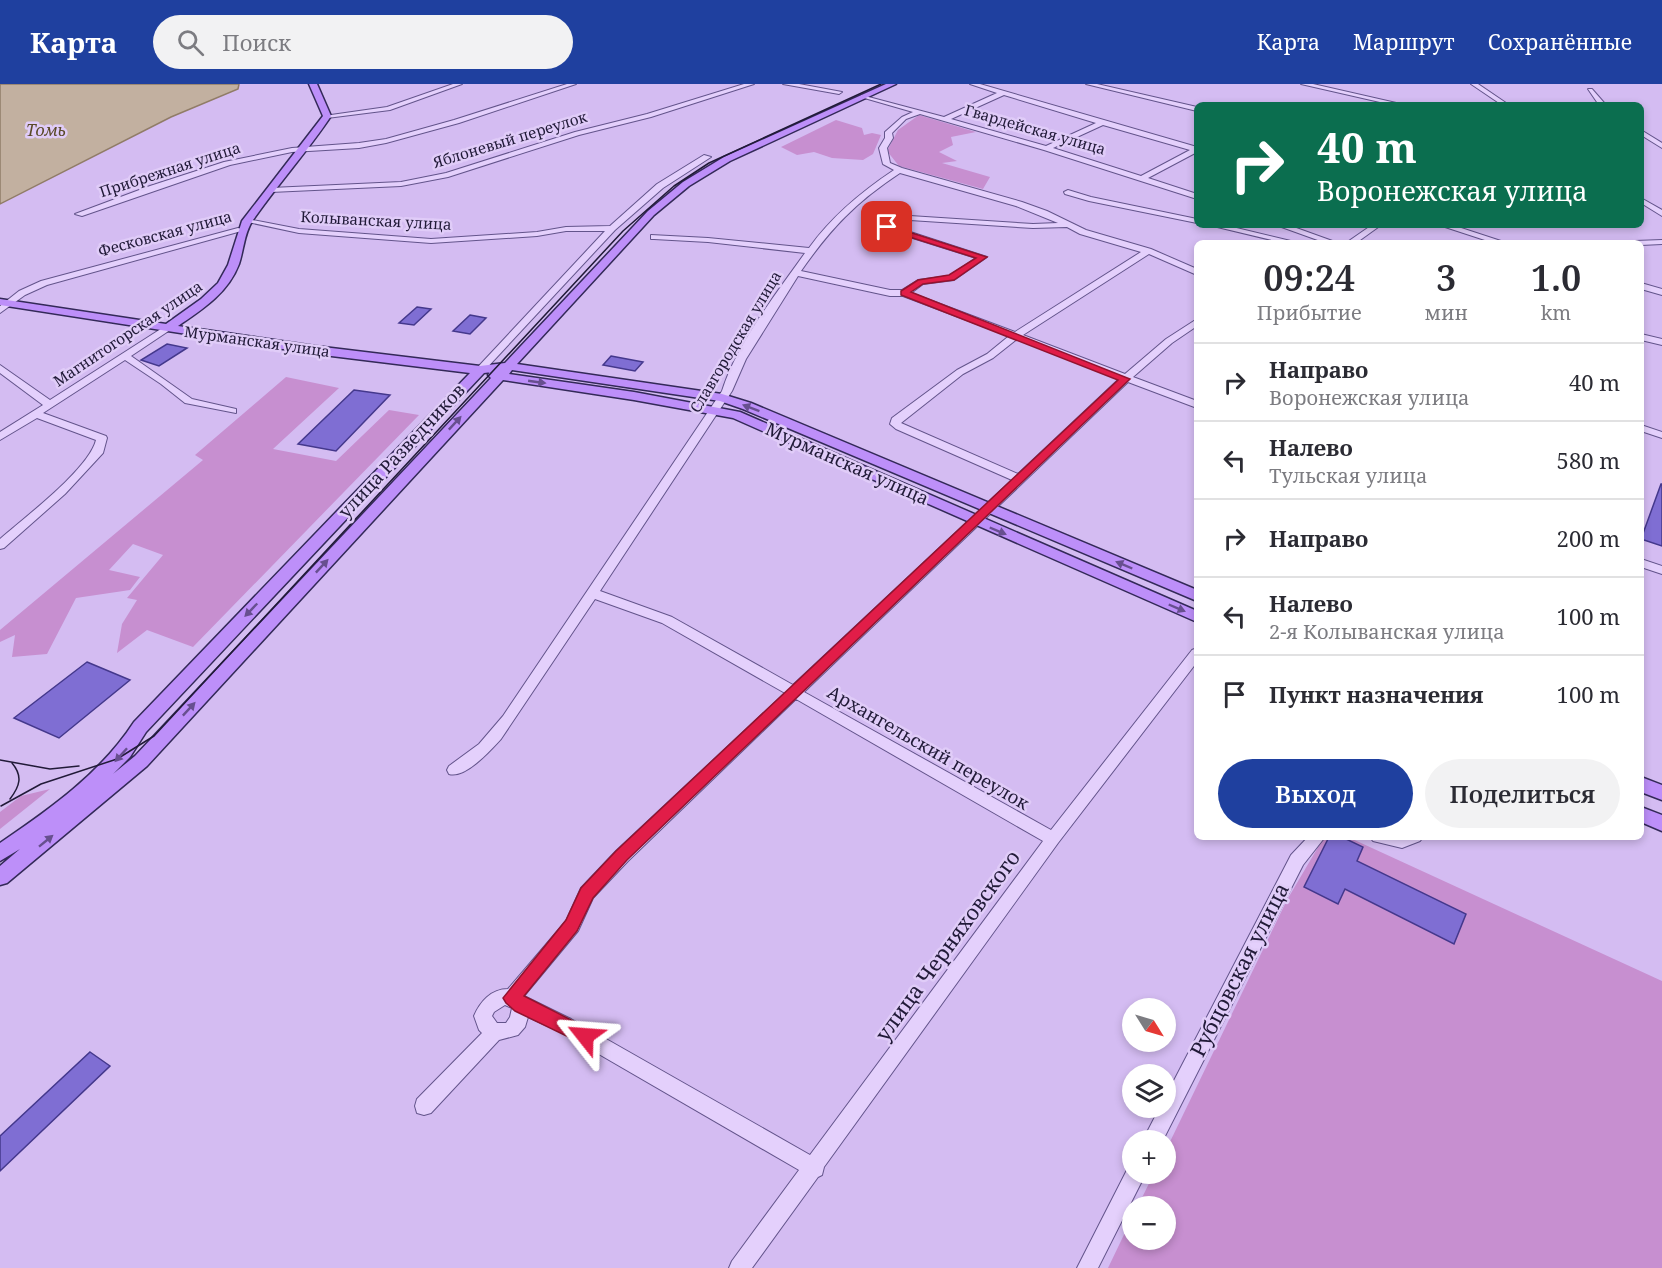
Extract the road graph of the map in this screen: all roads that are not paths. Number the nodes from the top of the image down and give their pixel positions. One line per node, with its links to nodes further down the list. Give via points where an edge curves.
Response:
1 (313, 84): 20 (main road)
2 (459, 84): 20 (street, via 388,109)
3 (573, 84): 25 (street, Прибрежная улица, via 388,141 354,147)
4 (752, 84): 32 (street, Яблоневый переулок, via 649,116 566,136 448,175 401,184)
5 (786, 84): 12 (street)
6 (892, 84): 14 (main road, улица Разведчиков)
7 (973, 84): 13 (street)
8 (1089, 84): 18 (street)
9 (1304, 84): 15 (street)
10 (1474, 84): 16 (street)
11 (1590, 90): 17 (street)
12 (839, 92)
13 (1003, 93): 21 (street); 22 (street)
14 (863, 96): 19 (street, Гвардейская улица); 71 (main road, улица Разведчиков, via 727,159 686,184 636,226)
15 (1388, 102)
16 (1501, 102)
17 (1600, 102)
18 (1194, 109)
19 (920, 112): 21 (street, Гвардейская улица); 30 (street, via 904,118 888,132 883,148 885,159)
20 (327, 116): 25 (main road, Фесковская улица)
21 (944, 118): 26 (street, Гвардейская улица)
22 (1103, 122): 26 (street); 27 (street)
23 (1644, 134): 24 (street)
24 (1662, 146)
25 (305, 148): 32 (main road, Фесковская улица); 36 (street, Прибрежная улица, via 227,164)
26 (1047, 148): 31 (street, Гвардейская улица)
27 (1194, 149)
28 (1194, 151): 31 (street)
29 (707, 157): 41 (street, улица Разведчиков, via 660,186)
30 (898, 170): 39 (street, via 1028,207); 55 (street, Славгородская улица, via 843,213)
31 (1143, 178): 34 (street, Гвардейская улица)
32 (271, 190): 40 (main road, Фесковская улица)
33 (1068, 192): 38 (street)
34 (1194, 196)
35 (1644, 202): 37 (street)
36 (79, 214)
37 (1662, 214)
38 (1194, 220)
39 (1069, 225): 56 (street); 61 (street, via 910,218 892,221 887,227 983,257 951,278 921,282)
40 (244, 226): 41 (street, Колыванская улица, via 431,241); 62 (street, Фесковская улица, via 44,283); 64 (main road, Магнитогорская улица, via 222,285)
41 (612, 228): 70 (street, улица Разведчиков)
42 (1227, 228): 48 (street)
43 (1290, 228): 46 (street)
44 (1372, 228): 51 (street)
45 (1453, 228): 52 (street)
46 (1296, 230): 49 (street); 50 (street)
47 (654, 237): 55 (street)
48 (1281, 240)
49 (1302, 240)
50 (1325, 240)
51 (1354, 240)
52 (1493, 240)
53 (1662, 242): 54 (street)
54 (1644, 243)
55 (810, 251): 58 (street, Славгородская улица)
56 (1148, 251): 57 (street); 65 (street)
57 (1194, 271)
58 (796, 273): 61 (street); 73 (street, Славгородская улица, via 739,361)
59 (1644, 287): 60 (street)
60 (1662, 292)
61 (904, 293): 65 (street)
62 (3, 305): 64 (main road, Мурманская улица)
63 (1194, 324): 72 (street)
64 (167, 328): 68 (street, Магнитогорская улица); 70 (main road, Мурманская улица)
65 (1015, 336): 72 (street); 81 (street, via 990,356 960,372 895,424)
66 (1644, 338): 67 (street)
67 (1662, 342)
68 (125, 356): 75 (street, Магнитогорская улица); 76 (street, via 189,401)
69 (0, 368): 75 (street)
70 (480, 370): 71 (main road, Мурманская улица); 101 (main road, улица Разведчиков, one-way to 101, via 140,727 115,762 65,807)
71 (503, 371): 73 (main road, Мурманская улица); 102 (main road, улица Разведчиков, one-way to 71, via 141,761)
72 (1125, 379): 74 (street); 81 (street)
73 (718, 404): 82 (main road, Мурманская улица, one-way to 73, via 792,424); 83 (main road, Мурманская улица, via 736,416); 87 (street, Славгородская улица)
74 (1194, 404)
75 (50, 405): 77 (street, Магнитогорская улица)
76 (232, 411)
77 (36, 414): 80 (street, Магнитогорская улица); 84 (street, via 102,438 99,451 61,492)
78 (1644, 429): 79 (street)
79 (1662, 435)
80 (0, 437)
81 (1019, 479): 82 (street)
82 (988, 508): 83 (street); 88 (main road, Мурманская улица, one-way to 82)
83 (975, 521): 89 (main road, Мурманская улица, one-way to 89); 91 (street)
84 (0, 545)
85 (1644, 564): 86 (street)
86 (1662, 570)
87 (592, 593): 91 (street, Архангельский переулок, via 667,620); 92 (street, Славгородская улица, via 488,746)
88 (1194, 595)
89 (1194, 616)
90 (1194, 657): 97 (street, улица Черняховского)
91 (794, 692): 97 (street, Архангельский переулок); 103 (street, via 587,893 572,926)
92 (454, 770)
93 (1644, 785): 94 (main road)
94 (1662, 793)
95 (1644, 815): 96 (main road)
96 (1662, 823)
97 (1053, 839): 107 (street, улица Черняховского)
98 (1314, 840): 106 (street, Рубцовская улица, via 1297,860)
99 (1392, 840): 100 (street)
100 (1407, 840)
101 (0, 853)
102 (0, 877)
103 (517, 1001): 104 (street, via 522,1017 513,1028); 104 (street, via 502,997 485,1010 486,1028); 107 (street)
104 (494, 1033): 105 (street)
105 (424, 1106)
106 (1158, 1130)
107 (815, 1168): 109 (street, улица Черняховского)
108 (1130, 1184): 110 (street)
109 (740, 1268)
110 (1087, 1268)

